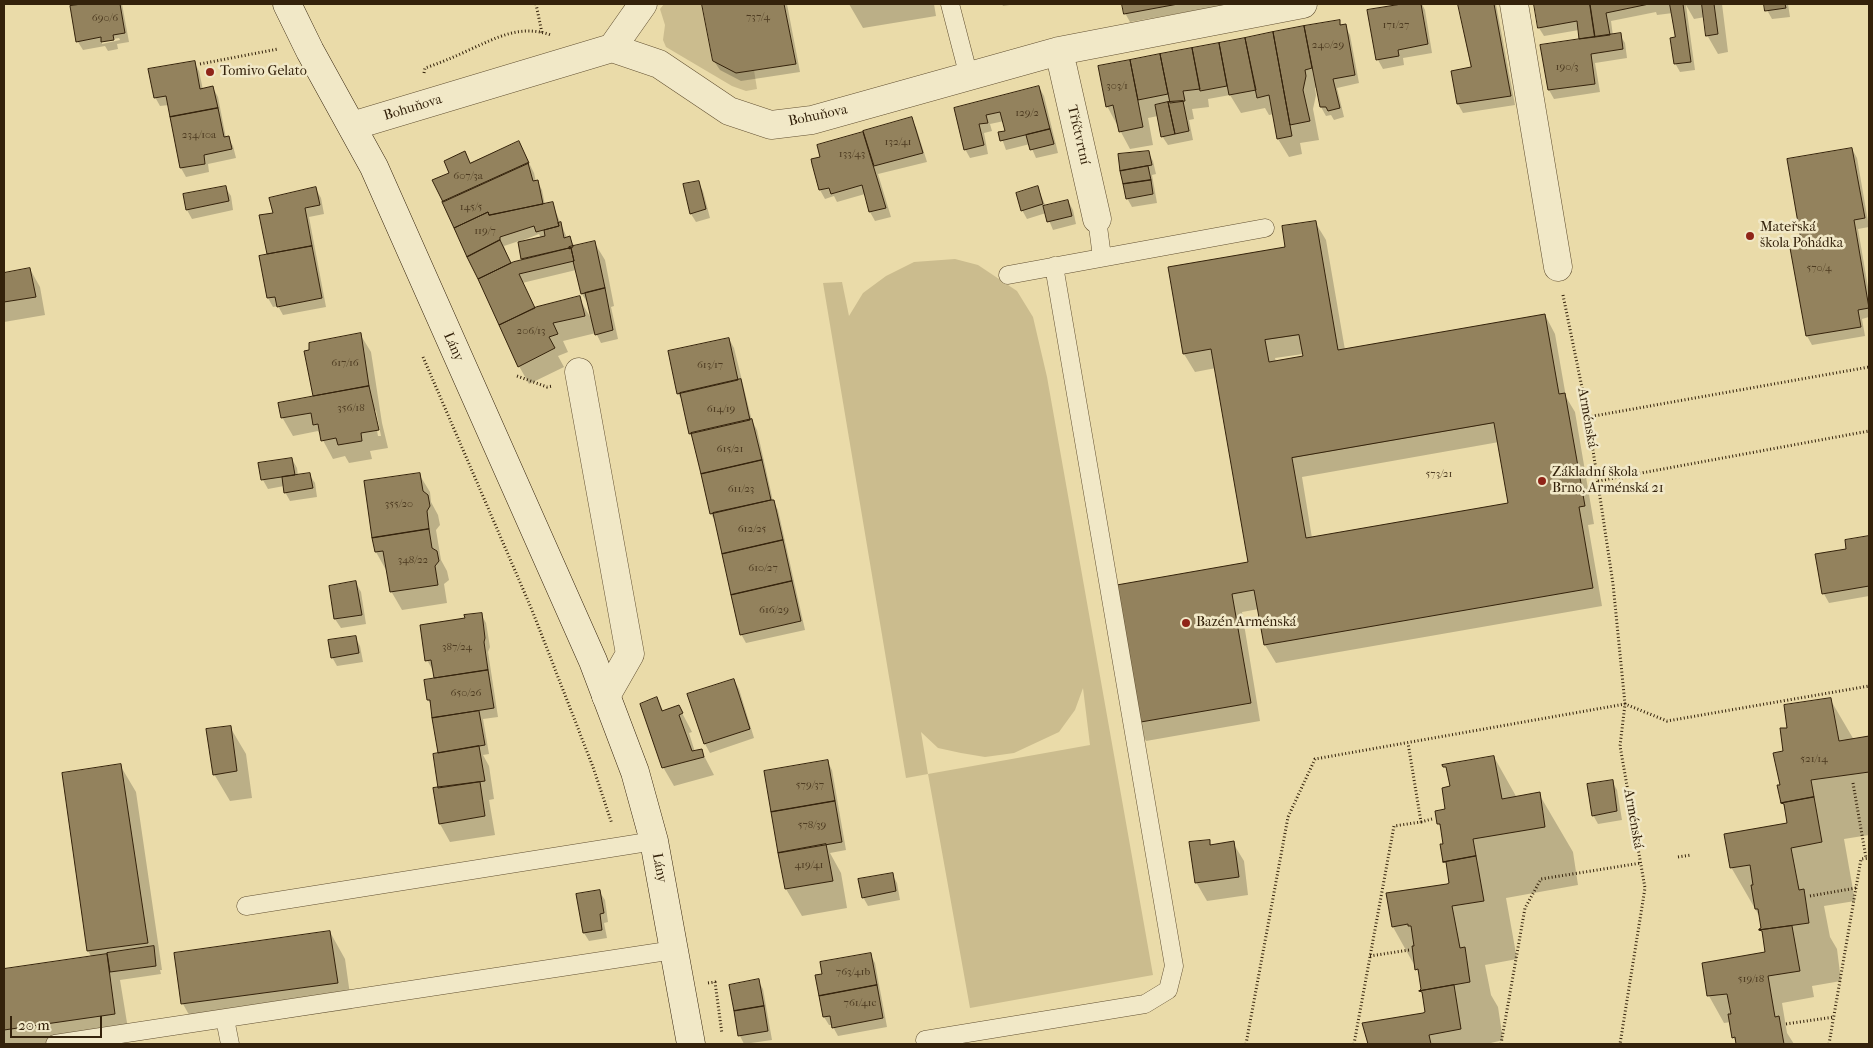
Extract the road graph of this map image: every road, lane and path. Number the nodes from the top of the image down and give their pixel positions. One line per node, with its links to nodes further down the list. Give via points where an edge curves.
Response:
1 (287, 4): 16 (street, Lány)
2 (536, 4): 7 (path)
3 (643, 4): 9 (street)
4 (950, 4): 15 (lane)
5 (1303, 4): 11 (street, Bohuňova)
6 (1514, 4): 21 (street)
7 (542, 32): 8 (path); 13 (path); 14 (path, via 526,30 506,34 425,68)
8 (558, 37)
9 (612, 48): 13 (street, Bohuňova); 15 (street, Bohuňova, via 658,64 729,112 771,125 812,120)
10 (277, 50): 12 (path)
11 (1059, 51): 15 (street, Bohuňova); 17 (street, Tříčtvrtní)
12 (200, 64)
13 (549, 66): 16 (street, Bohuňova)
14 (424, 77)
15 (969, 77)
16 (352, 126): 31 (street, Lány, via 374,167)
17 (1097, 219): 19 (lane)
18 (1265, 228): 19 (lane)
19 (1102, 257): 20 (lane)
20 (1054, 266): 22 (lane); 54 (lane, via 1174,966 1168,990 1145,1004)
21 (1558, 267): 27 (path, Arménská)
22 (1008, 275)
23 (422, 353): 38 (path, via 532,610 593,767)
24 (1869, 367): 27 (path)
25 (517, 376): 26 (path, via 548,387)
26 (579, 377): 31 (street, via 630,654)
27 (1588, 417): 29 (path, Arménská)
28 (1869, 430): 29 (path)
29 (1598, 481): 32 (path, Arménská, via 1615,597)
30 (1869, 686): 32 (path, via 1667,721)
31 (606, 696): 37 (street, Lány, via 635,772)
32 (1625, 704): 33 (path); 42 (path, Arménská, via 1620,746)
33 (1408, 743): 36 (path); 59 (path, via 1315,759 1288,817)
34 (1853, 784): 41 (path)
35 (1432, 820): 36 (path)
36 (1420, 822): 48 (path, via 1394,826)
37 (654, 841): 38 (lane); 46 (street, Lány)
38 (620, 847): 45 (lane)
39 (1691, 855): 40 (path)
40 (1678, 857)
41 (1868, 858): 43 (path, via 1861,859)
42 (1641, 863): 61 (path, via 1542,879 1525,908); 62 (path, Arménská, via 1645,888)
43 (1856, 888): 44 (path); 50 (path)
44 (1810, 896)
45 (246, 906)
46 (674, 950): 49 (street, Lány); 51 (lane)
47 (1409, 950): 48 (path)
48 (1370, 956): 60 (path)
49 (681, 988): 53 (path, via 715,982); 58 (street, Lány)
50 (1834, 1017): 52 (path); 63 (path)
51 (225, 1019): 55 (lane); 57 (lane)
52 (1786, 1024)
53 (722, 1035)
54 (925, 1040)
55 (77, 1043): 56 (lane)
56 (55, 1044)
57 (230, 1044)
58 (691, 1044)
59 (1246, 1044)
60 (1354, 1044)
61 (1501, 1044)
62 (1620, 1044)
63 (1829, 1044)

